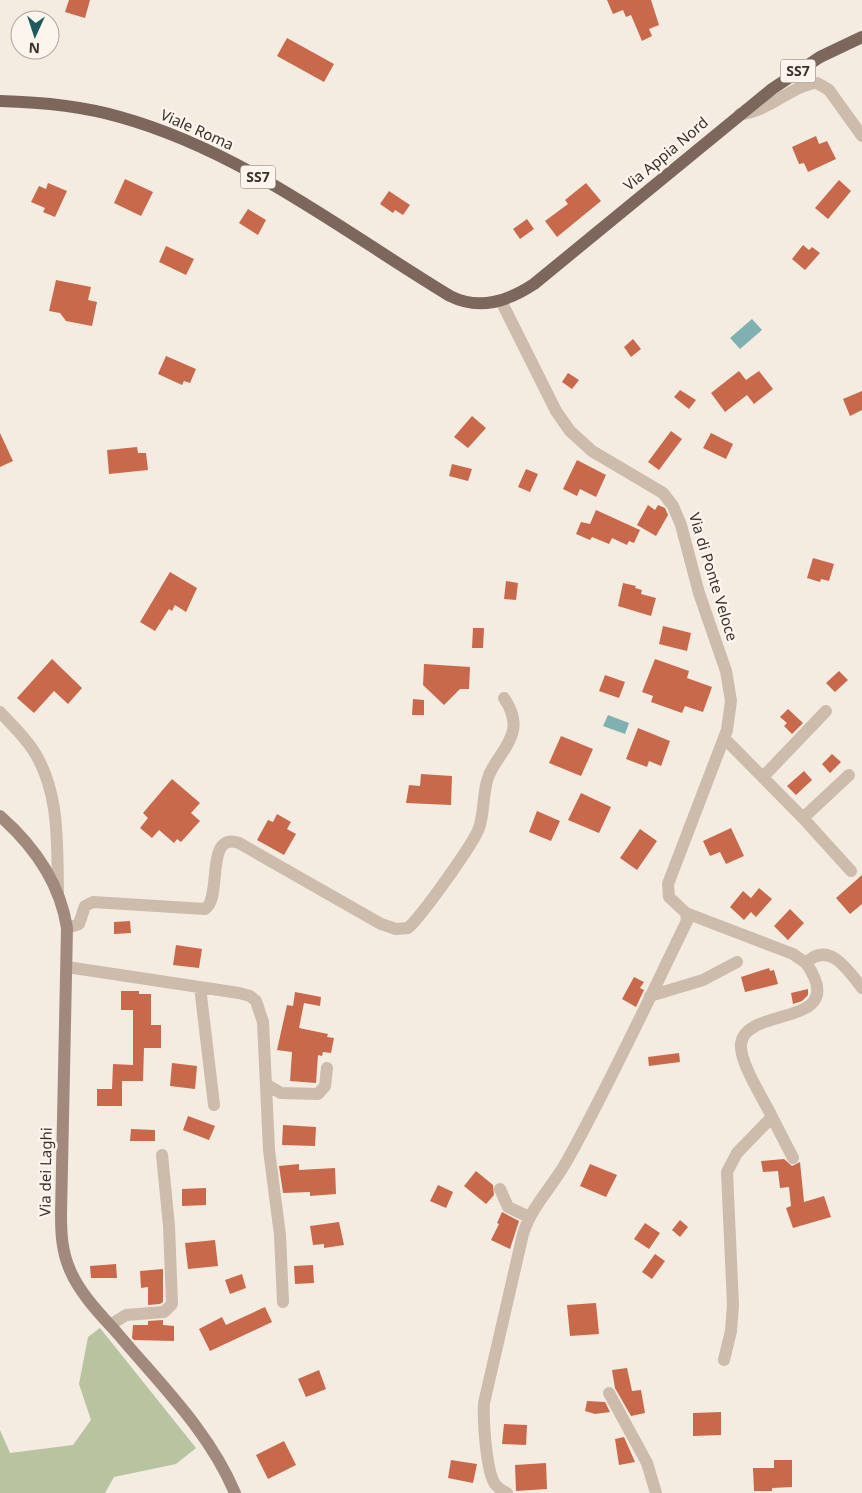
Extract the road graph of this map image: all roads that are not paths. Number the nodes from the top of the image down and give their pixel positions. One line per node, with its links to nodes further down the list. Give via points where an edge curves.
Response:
1 (861, 37): 3 (main road, Via Appia Nord / SS7, via 798,71)
2 (0, 101): 5 (main road, Viale Roma / SS7, via 101,112 179,138 293,197 450,296 474,304)
3 (740, 114): 4 (street, via 761,110 806,86 817,84 829,90); 5 (main road, Via Appia Nord / SS7, via 546,276 524,291)
4 (862, 136)
5 (498, 301): 9 (street, Via di Ponte Veloce, via 556,411 570,431 592,451 663,494 676,511 698,593 728,681 731,710)
6 (504, 698): 17 (street, via 511,712 512,735 489,775 479,830 408,928 396,929 380,924 239,843 231,842 223,844 218,852 212,900 205,909 93,902 85,906 79,924)
7 (826, 711): 11 (street)
8 (0, 712): 15 (street, via 32,748 48,782 55,817)
9 (724, 738): 11 (street); 16 (street, Via di Ponte Veloce, via 668,884 668,897)
10 (848, 775): 13 (street)
11 (763, 777): 13 (street)
12 (0, 816): 15 (main road, Via dei Laghi, via 37,858)
13 (803, 818): 14 (street)
14 (851, 871)
15 (58, 892): 17 (main road, Via dei Laghi)
16 (690, 917): 19 (street, Via di Ponte Veloce); 23 (street)
17 (66, 928): 20 (main road, Via dei Laghi)
18 (737, 962): 23 (street, via 695,983)
19 (806, 962): 22 (street, via 818,955 834,957); 27 (street, via 816,988 812,1004 754,1028 744,1034 741,1043 745,1061)
20 (66, 967): 21 (street); 33 (main road, Via dei Laghi, via 62,1244 72,1275)
21 (200, 987): 25 (street, via 244,994 256,1001 264,1026); 26 (street)
22 (862, 988)
23 (650, 996): 31 (street, via 568,1161)
24 (327, 1068): 25 (street, via 325,1086 318,1094 281,1093)
25 (267, 1084): 32 (street, via 269,1156 280,1235)
26 (214, 1105)
27 (772, 1117): 29 (street); 34 (street, via 737,1153 727,1172 733,1305)
28 (162, 1155): 33 (street, via 172,1304 164,1312 126,1315)
29 (793, 1158)
30 (500, 1189): 31 (street, via 508,1207)
31 (530, 1217): 37 (street, via 523,1234 484,1403 491,1476 498,1488)
32 (284, 1302)
33 (110, 1325): 36 (main road, Via dei Laghi, via 193,1423 217,1459)
34 (724, 1360)
35 (609, 1393): 38 (street, via 647,1464)
36 (234, 1493)
37 (508, 1493)
38 (656, 1493)

